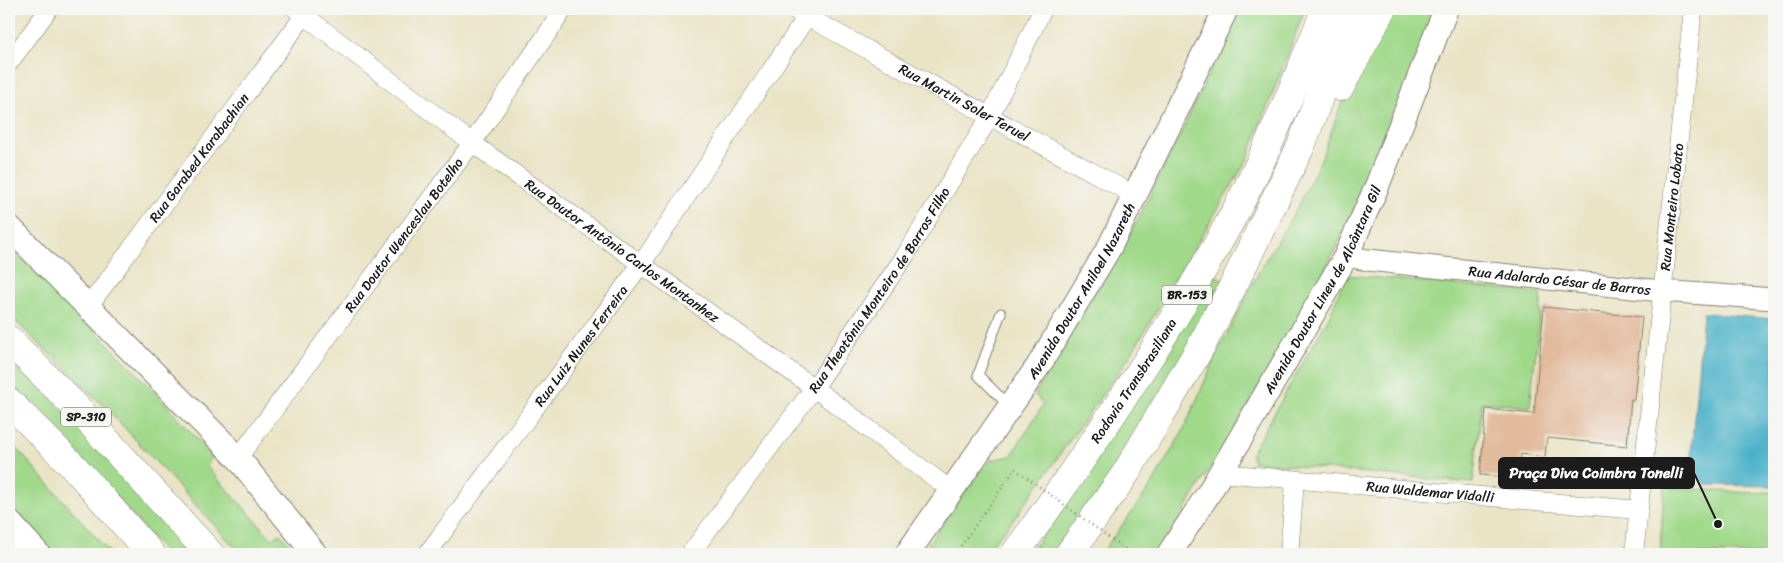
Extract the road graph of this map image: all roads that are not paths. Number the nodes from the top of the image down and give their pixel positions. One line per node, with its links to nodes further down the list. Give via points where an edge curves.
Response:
1 (49, 9): 12 (street)
2 (564, 9): 14 (street, Rua Doutor Wenceslau Botelho)
3 (1043, 9): 13 (street, Rua Theotônio Monteiro de Barros Filho)
4 (1226, 9): 16 (main road, Avenida Doutor Aniloel Nazareth)
5 (1326, 9): 41 (highway, Rodovia Transbrasiliana / BR-153, via 1275,132 1228,226 1130,390)
6 (1352, 9): 15 (highway, BR-153)
7 (1382, 9): 15 (highway, via 1354,57 1321,127)
8 (1446, 9): 18 (main road, Avenida Doutor Lineu de Alcântara Gil, via 1378,186)
9 (1693, 9): 20 (street, Rua Monteiro Lobato)
10 (303, 11): 14 (street, Rua Doutor Antônio Carlos Montanhez); 22 (street, Rua Garabed Karabachian)
11 (804, 12): 13 (street, Rua Martin Soler Teruel); 19 (street, Rua Luiz Nunes Ferreira)
12 (9, 63)
13 (989, 118): 16 (street, Rua Martin Soler Teruel); 25 (street, Rua Theotônio Monteiro de Barros Filho, via 905,256)
14 (472, 143): 19 (street, Rua Doutor Antônio Carlos Montanhez); 28 (street, Rua Doutor Wenceslau Botelho)
15 (1301, 146): 42 (highway, BR-153, via 1200,348 1126,473)
16 (1136, 196): 27 (main road, Avenida Doutor Aniloel Nazareth, via 1109,248)
17 (9, 227): 22 (main road)
18 (1346, 256): 20 (street, Rua Adalardo César de Barros); 29 (main road, Avenida Doutor Lineu de Alcântara Gil)
19 (642, 263): 25 (street, Rua Doutor Antônio Carlos Montanhez); 38 (street, Rua Luiz Nunes Ferreira)
20 (1661, 291): 21 (street, Rua Adalardo César de Barros); 32 (street, Rua Monteiro Lobato)
21 (1774, 300)
22 (88, 307): 28 (main road)
23 (1001, 313): 27 (lane, via 978,376)
24 (9, 340): 36 (highway, SP-310, via 161,497)
25 (814, 388): 31 (street, Rua Doutor Antônio Carlos Montanhez); 39 (street, Rua Theotônio Monteiro de Barros Filho)
26 (9, 402): 35 (highway, SP-310, via 75,468)
27 (1010, 406): 31 (main road, Avenida Doutor Aniloel Nazareth)
28 (238, 458): 37 (main road)
29 (1221, 473): 30 (street, Rua Waldemar Vidalli); 43 (main road, Avenida Doutor Lineu de Alcântara Gil)
30 (1295, 481): 32 (street, Rua Waldemar Vidalli); 44 (street)
31 (952, 491): 40 (main road, Avenida Doutor Aniloel Nazareth)
32 (1638, 510): 45 (street, Rua Monteiro Lobato)
33 (13, 536): 34 (main road)
34 (38, 554)
35 (151, 554)
36 (210, 554)
37 (315, 554)
38 (427, 554)
39 (690, 554)
40 (907, 554)
41 (1015, 554)
42 (1069, 554)
43 (1169, 554)
44 (1289, 554)
45 (1634, 554)

